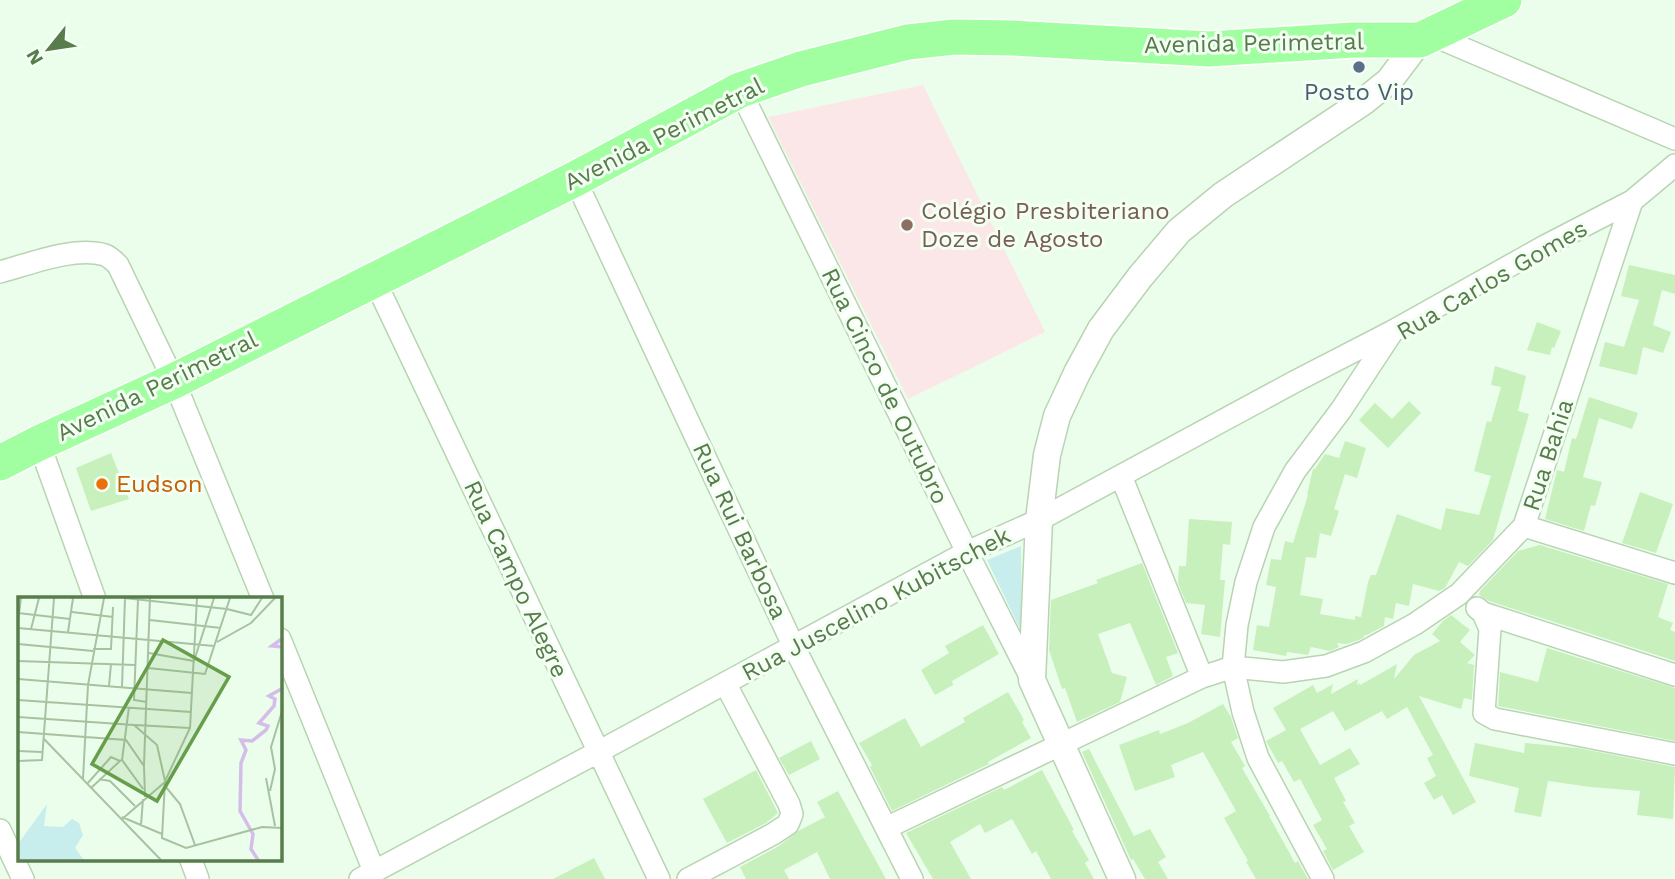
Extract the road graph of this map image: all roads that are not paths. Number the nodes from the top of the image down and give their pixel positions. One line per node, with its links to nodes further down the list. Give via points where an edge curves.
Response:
1 (1504, 0): 2 (main road, Avenida Perimetral)
2 (1472, 8): 3 (main road, Avenida Perimetral)
3 (1426, 37): 4 (main road, Avenida Perimetral, via 1209,49 954,37 875,49); 5 (street); 17 (street, Rua Cinco de Outubro, via 1389,81 1363,102 1223,195 1179,231 1140,277 1101,329 1057,416)
4 (740, 90): 7 (main road, Avenida Perimetral); 19 (street, Rua Cinco de Outubro)
5 (1675, 139)
6 (1675, 165): 8 (street, Rua Carlos Gomes)
7 (575, 179): 10 (main road, Avenida Perimetral); 26 (street, Rua Rui Barbosa)
8 (1632, 201): 11 (street, Rua Carlos Gomes); 18 (street, Rua Bahia)
9 (0, 272): 12 (street, via 66,254 108,256 118,265)
10 (374, 279): 12 (main road, Avenida Perimetral); 33 (street, Rua Campo Alegre)
11 (1393, 331): 16 (street, Rua Juscelino Kubitschek); 27 (street, Rua Carlos Gomes, via 1295,471 1264,527 1246,582)
12 (174, 381): 13 (main road, Avenida Perimetral); 23 (street)
13 (38, 443): 14 (street); 15 (main road, Avenida Perimetral); 22 (street)
14 (0, 447)
15 (0, 463)
16 (1121, 476): 17 (street, Rua Juscelino Kubitschek); 29 (street)
17 (1039, 520): 19 (street, Rua Juscelino Kubitschek); 30 (street, Rua Cinco de Outubro)
18 (1524, 526): 20 (street); 21 (street, Rua Bahia)
19 (967, 552): 26 (street, Rua Juscelino Kubitschek); 30 (street, Rua Cinco de Outubro)
20 (1675, 573)
21 (1459, 594): 24 (street); 27 (street, Rua Bahia, via 1364,652 1326,666 1283,672)
22 (94, 597)
23 (263, 597)
24 (1483, 613): 28 (street); 34 (street, via 1490,629 1484,713)
25 (282, 644): 38 (street)
26 (793, 645): 31 (street, Rua Juscelino Kubitschek); 35 (street, Rua Rui Barbosa)
27 (1233, 667): 29 (street, Rua Bahia); 45 (street, Rua Carlos Gomes, via 1258,758)
28 (1675, 676)
29 (1202, 677): 32 (street, Rua Bahia)
30 (1032, 680): 32 (street, Rua Cinco de Outubro)
31 (726, 683): 33 (street, Rua Juscelino Kubitschek); 42 (street, via 792,814 788,824 773,834)
32 (1060, 744): 35 (street, Rua Bahia); 44 (street, Rua Cinco de Outubro)
33 (598, 752): 38 (street, Rua Juscelino Kubitschek); 41 (street, Rua Campo Alegre)
34 (1675, 754)
35 (886, 828): 43 (street, Rua Rui Barbosa)
36 (0, 830): 39 (street)
37 (192, 862): 40 (street)
38 (367, 875)
39 (23, 879)
40 (198, 879)
41 (659, 879)
42 (688, 879)
43 (912, 879)
44 (1122, 879)
45 (1323, 879)

